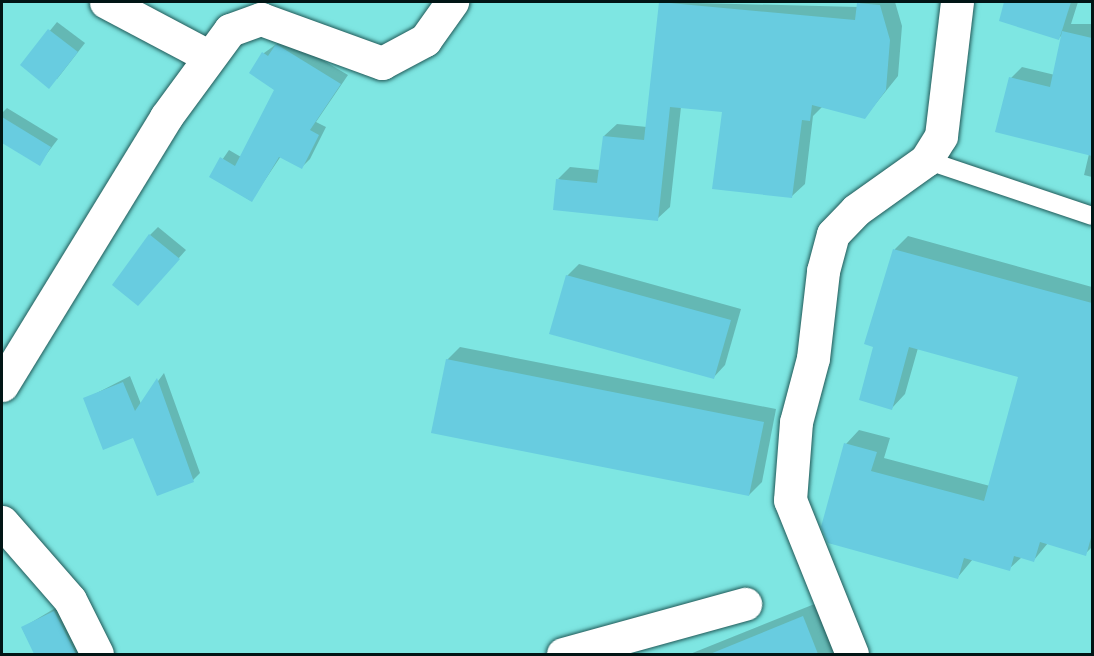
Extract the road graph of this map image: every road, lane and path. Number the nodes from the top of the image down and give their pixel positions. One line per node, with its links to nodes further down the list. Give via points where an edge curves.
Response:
1 (106, 2): 4 (street)
2 (452, 2): 4 (street, via 425,40 382,63 261,19 230,30)
3 (957, 2): 5 (street, via 941,136)
4 (208, 56): 7 (street)
5 (926, 160): 6 (lane); 12 (street, via 856,210 833,234 823,271 813,358 796,422 790,500)
6 (1092, 216)
7 (2, 385)
8 (2, 522): 10 (street, via 70,600)
9 (745, 604): 11 (street)
10 (97, 654)
11 (563, 654)
12 (852, 654)

